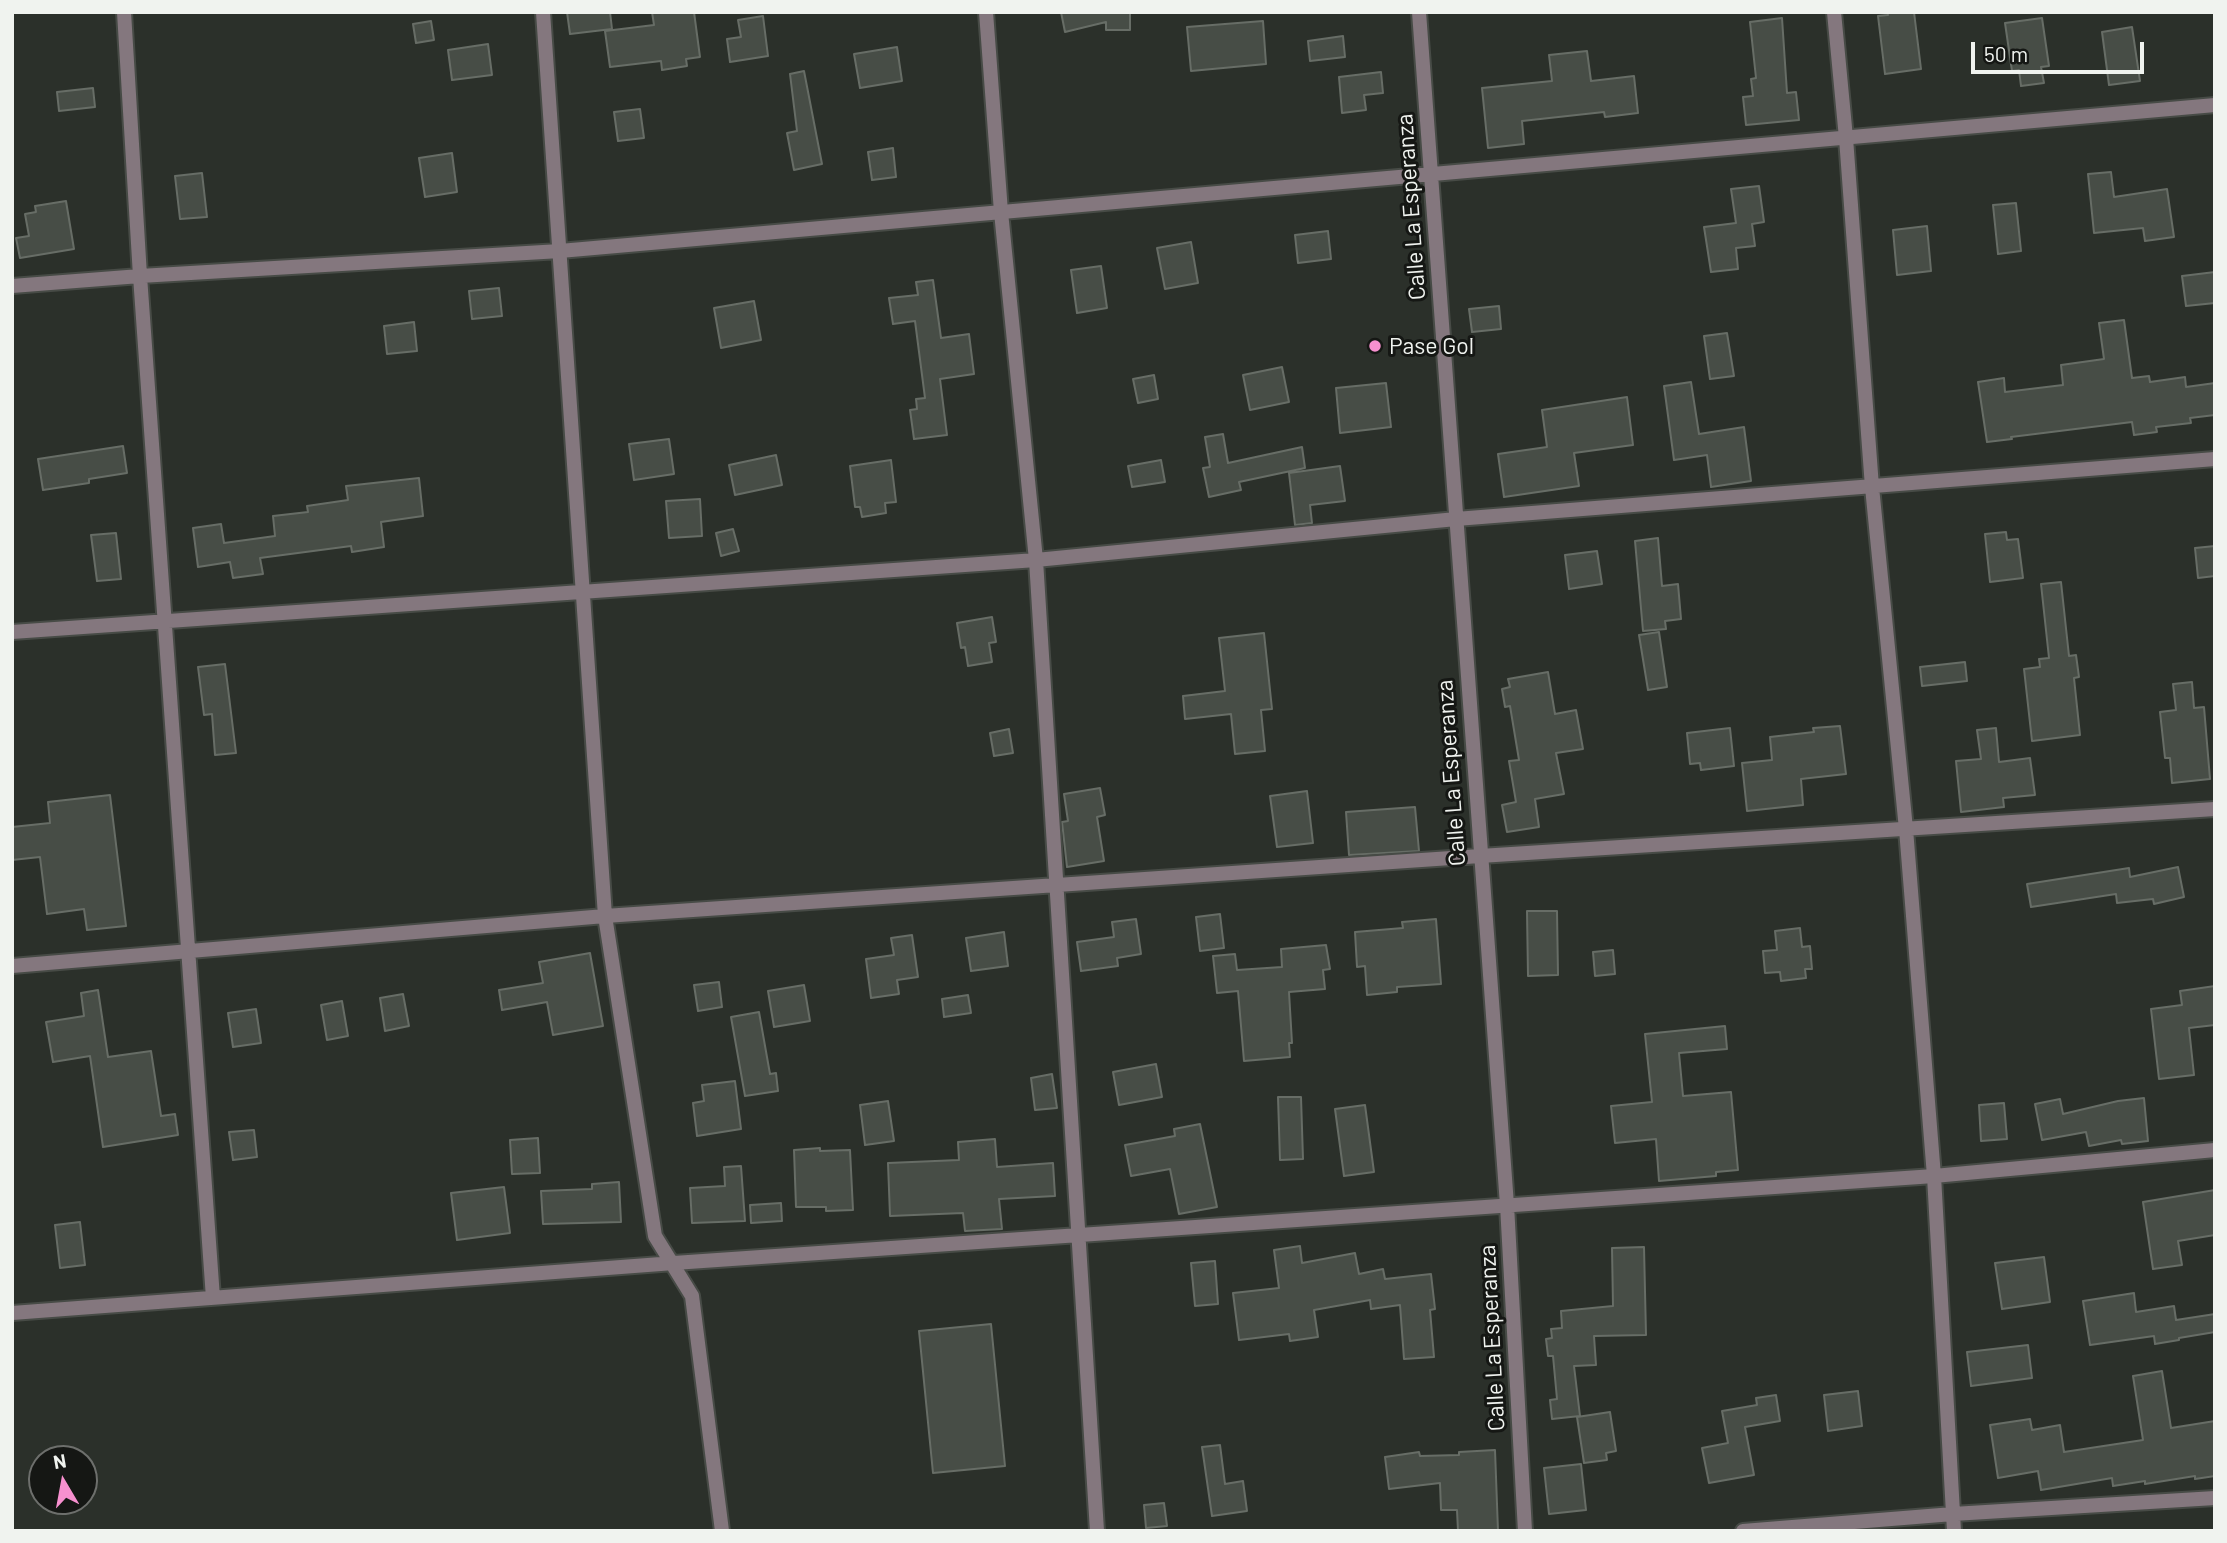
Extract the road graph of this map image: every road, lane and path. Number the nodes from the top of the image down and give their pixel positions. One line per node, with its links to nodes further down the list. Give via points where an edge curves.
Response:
1 (124, 12): 11 (street)
2 (543, 12): 10 (street)
3 (986, 12): 9 (street)
4 (1419, 12): 8 (street, Calle La Esperanza)
5 (1834, 12): 7 (street)
6 (2215, 105): 7 (street)
7 (1846, 138): 8 (street); 14 (street)
8 (1432, 174): 9 (street); 15 (street, Calle La Esperanza)
9 (1001, 212): 10 (street); 16 (street)
10 (560, 251): 11 (street); 17 (street)
11 (140, 276): 12 (street); 18 (street)
12 (12, 286)
13 (2215, 459): 14 (street)
14 (1872, 487): 15 (street); 21 (street)
15 (1456, 519): 16 (street); 22 (street, Calle La Esperanza)
16 (1036, 560): 17 (street); 23 (street)
17 (583, 592): 18 (street); 24 (street)
18 (165, 621): 19 (street); 25 (street)
19 (12, 632)
20 (2215, 809): 21 (street)
21 (1906, 829): 22 (street); 28 (street)
22 (1480, 856): 23 (street); 29 (street, Calle La Esperanza)
23 (1056, 886): 24 (street); 30 (street)
24 (605, 916): 25 (street); 31 (street, via 656,1236)
25 (188, 952): 26 (street); 32 (street)
26 (12, 966)
27 (2215, 1150): 28 (street)
28 (1934, 1176): 29 (street); 35 (street)
29 (1507, 1205): 30 (street); 38 (street, Calle La Esperanza)
30 (1078, 1236): 31 (street); 37 (street)
31 (674, 1264): 32 (street); 36 (street, via 692,1296)
32 (212, 1298): 33 (street)
33 (12, 1313)
34 (2215, 1498): 35 (street)
35 (1953, 1514): 39 (street); 40 (street)
36 (722, 1531)
37 (1097, 1531)
38 (1525, 1531)
39 (1743, 1531)
40 (1954, 1531)

